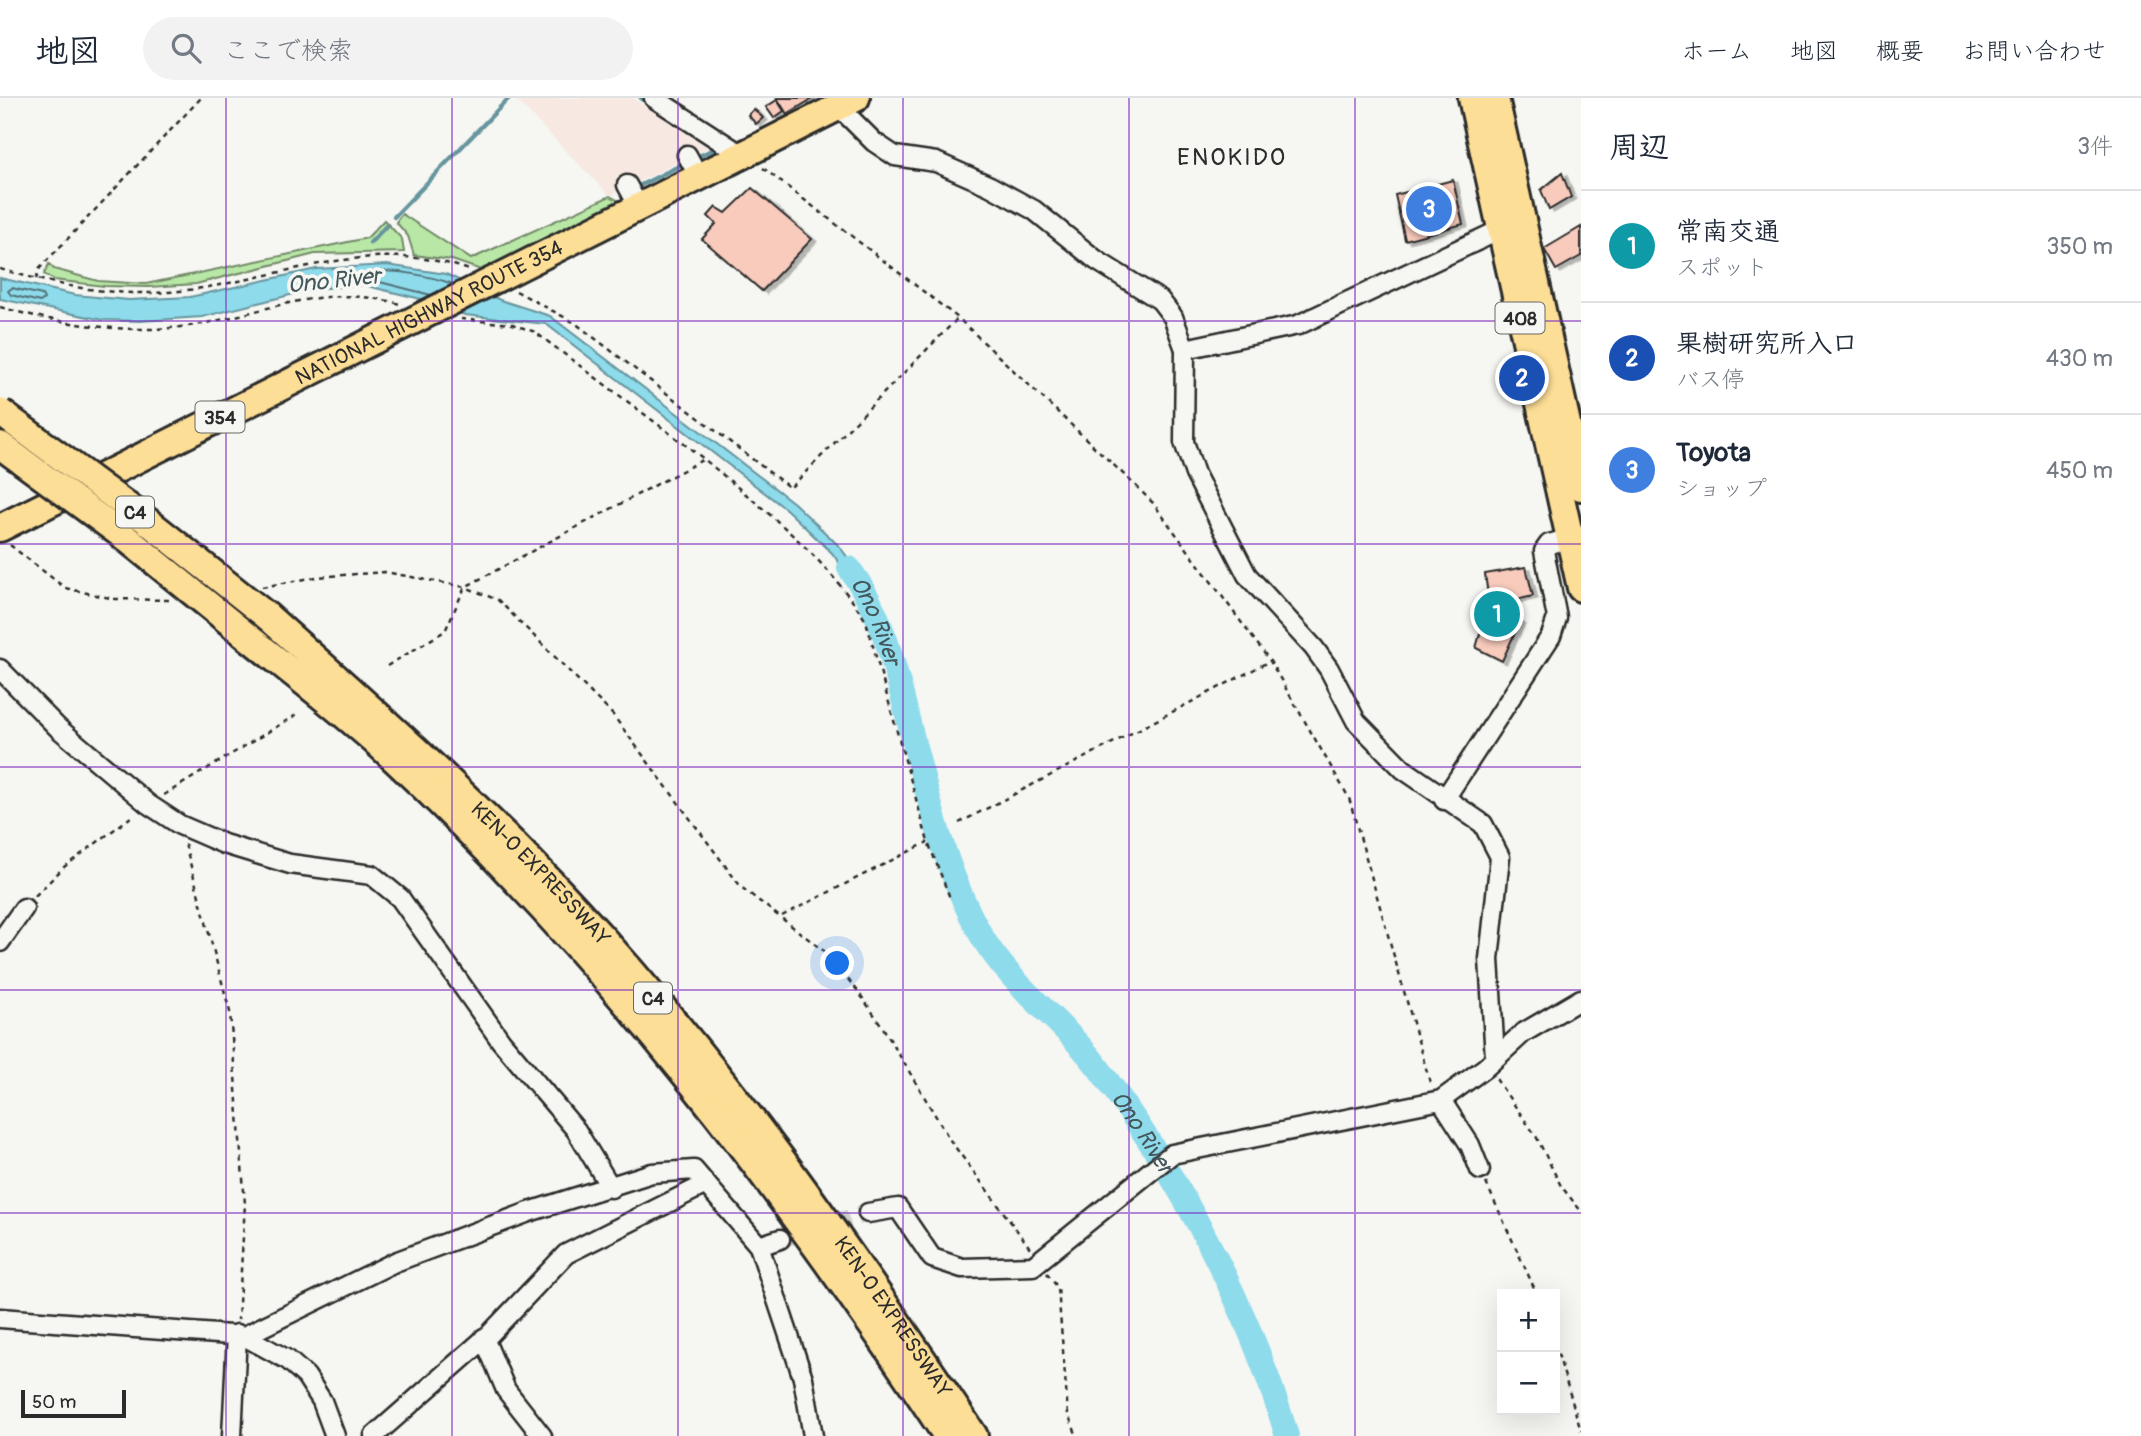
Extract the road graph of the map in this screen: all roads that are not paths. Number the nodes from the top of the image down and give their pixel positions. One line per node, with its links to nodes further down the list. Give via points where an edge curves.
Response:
1 (654, 98): 5 (street)
2 (1472, 98): 6 (highway, 408)
3 (1496, 98): 10 (highway, 408)
4 (848, 103): 5 (highway, NATIONAL HIGHWAY ROUTE 354 / 354); 7 (street, via 874,142 895,156 936,162 1034,210 1096,260 1160,300 1173,317)
5 (742, 155): 11 (highway, NATIONAL HIGHWAY ROUTE 354 / 354, via 693,166 633,196 439,315)
6 (1500, 230): 7 (street, via 1298,325); 12 (highway, 408)
7 (1185, 349): 15 (street, via 1184,442 1234,554 1264,596 1314,648 1356,721 1403,769)
8 (0, 412): 36 (highway, KEN-O EXPRESSWAY / C4, bridge, via 267,617 474,806 576,909 683,1033 845,1247)
9 (0, 445): 35 (highway, KEN-O EXPRESSWAY / C4, bridge, via 121,534 387,752 558,924 744,1145)
10 (1581, 487)
11 (2, 534)
12 (1576, 537): 13 (highway, 408); 15 (street, via 1549,544 1544,551 1557,618 1551,636)
13 (1581, 588)
14 (0, 669): 23 (street, via 58,728 180,825 290,864 372,876 400,898 501,1041 576,1130)
15 (1444, 800): 19 (street, via 1483,824 1500,857 1489,959)
16 (24, 908): 17 (street)
17 (0, 942)
18 (1581, 999): 19 (street, via 1539,1022)
19 (1490, 1062): 20 (street)
20 (1441, 1100): 21 (street); 24 (street, via 1172,1154 1038,1262 1017,1269 962,1268 932,1258 898,1208)
21 (1480, 1170)
22 (706, 1184): 23 (street, via 694,1170 652,1173); 26 (street); 29 (street, via 566,1254)
23 (611, 1188): 28 (street, via 528,1212 396,1262)
24 (868, 1213)
25 (780, 1239): 26 (street)
26 (759, 1246): 34 (street, via 803,1378)
27 (0, 1318): 28 (street)
28 (241, 1335): 30 (street); 31 (street, via 288,1360 306,1376 322,1401)
29 (484, 1338): 32 (street); 33 (street, via 506,1390)
30 (232, 1436)
31 (335, 1436)
32 (374, 1436)
33 (542, 1436)
34 (813, 1436)
35 (947, 1436)
36 (974, 1436)

